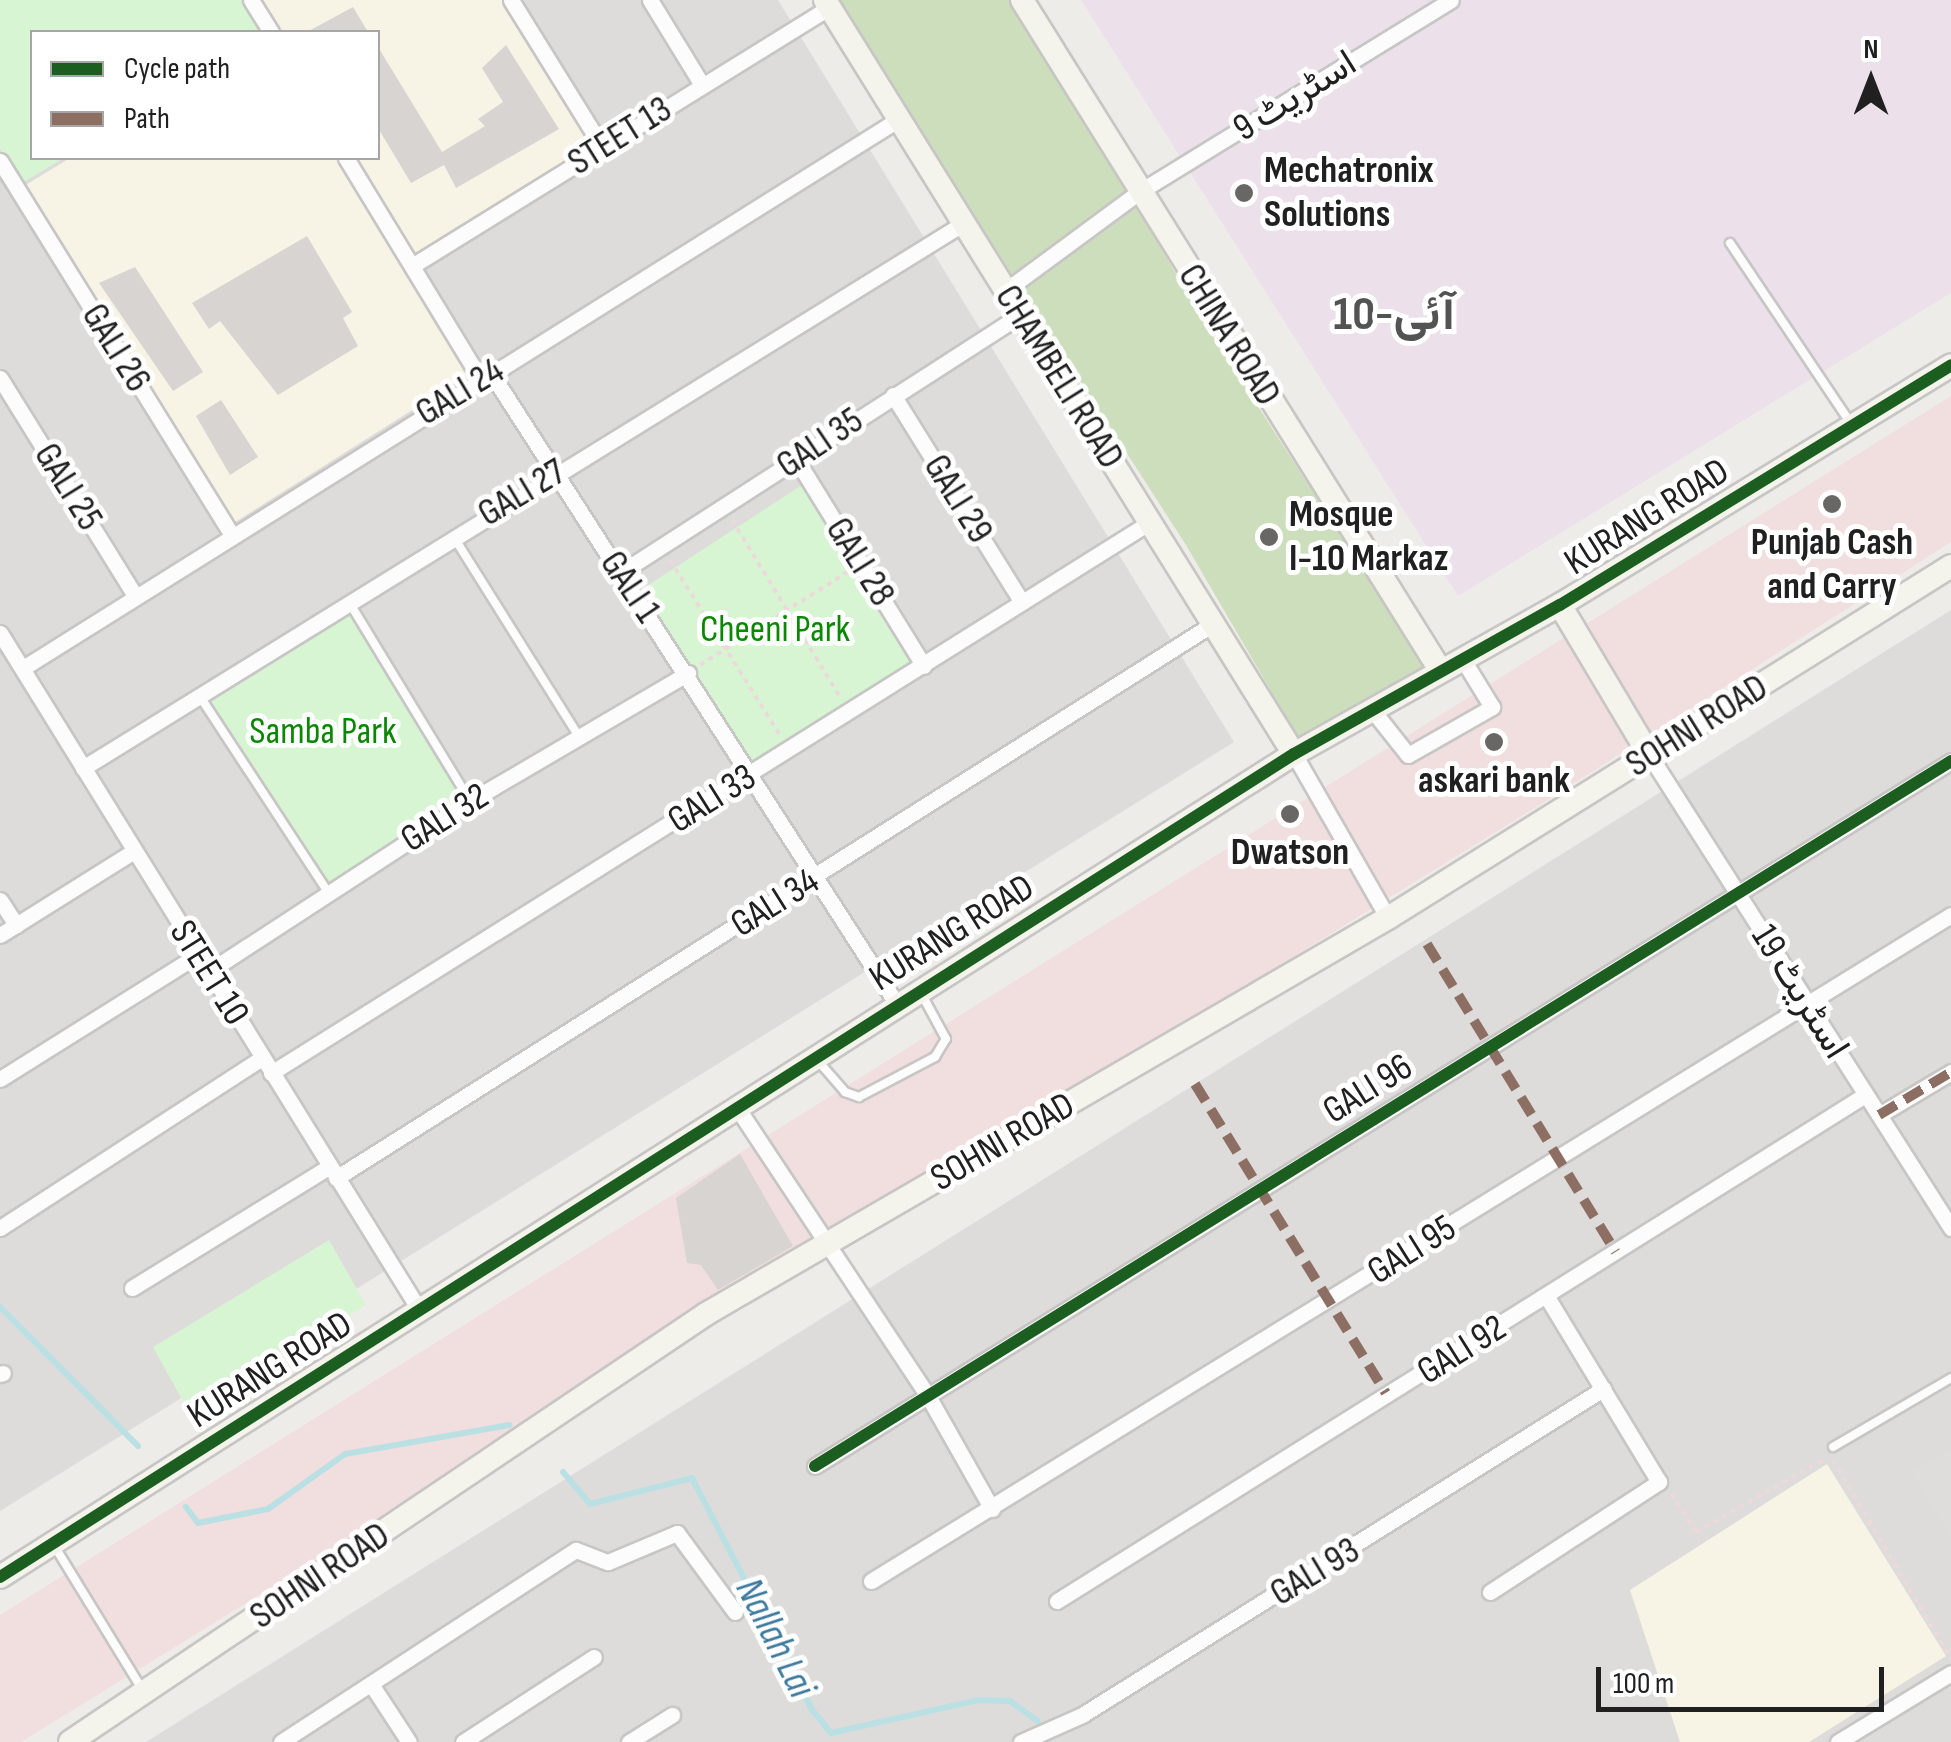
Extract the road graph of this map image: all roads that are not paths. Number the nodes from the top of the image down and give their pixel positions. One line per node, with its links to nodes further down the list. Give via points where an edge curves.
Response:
1 (251, 0): 7 (street)
2 (511, 0): 10 (street)
3 (650, 0): 8 (street)
4 (1022, 0): 13 (street, CHINA ROAD)
5 (1451, 0): 13 (street, اسٹریٹ 9)
6 (827, 3): 8 (street, STEET 13); 9 (street, CHAMBELI ROAD)
7 (270, 30)
8 (702, 86): 10 (street, STEET 13)
9 (900, 120): 14 (street, CHAMBELI ROAD); 20 (street, GALI 24)
10 (602, 147): 16 (street, STEET 13)
11 (347, 160): 16 (street, GALI 1)
12 (0, 161): 27 (street, GALI 26)
13 (1139, 192): 17 (street, اسٹریٹ 9); 40 (street, CHINA ROAD)
14 (964, 223): 17 (street, CHAMBELI ROAD); 25 (street, GALI 27)
15 (1730, 244): 23 (lane)
16 (412, 266): 20 (street, GALI 1)
17 (1006, 290): 18 (street, CHAMBELI ROAD)
18 (1021, 315): 22 (street, GALI 35); 26 (street, CHAMBELI ROAD)
19 (1951, 365): 23 (street, KURANG ROAD)
20 (486, 376): 25 (street, GALI 1); 27 (street, GALI 24)
21 (0, 378): 31 (street, GALI 25)
22 (893, 395): 24 (street, GALI 35); 33 (street, GALI 29)
23 (1852, 426): 34 (street, KURANG ROAD)
24 (796, 459): 30 (street, GALI 35); 38 (street, GALI 28)
25 (554, 473): 28 (street, GALI 27); 30 (street, GALI 1)
26 (1150, 522): 33 (street, GALI 33); 35 (street, CHAMBELI ROAD)
27 (231, 534): 31 (street, GALI 24)
28 (452, 535): 32 (street, GALI 27); 44 (lane)
29 (1951, 566): 46 (street, SOHNI ROAD)
30 (620, 573): 41 (street, GALI 1)
31 (135, 596): 39 (street, GALI 24)
32 (348, 602): 42 (street, GALI 27); 50 (lane)
33 (1022, 602): 38 (street, GALI 33)
34 (1560, 605): 37 (street, KURANG ROAD); 46 (street)
35 (1212, 625): 45 (street, CHAMBELI ROAD); 52 (street, GALI 34)
36 (0, 633): 39 (street, STEET 10)
37 (1462, 658): 40 (street, KURANG ROAD); 43 (street, via 1492,707 1408,755)
38 (924, 666): 49 (street, GALI 33)
39 (23, 668): 48 (street, STEET 10)
40 (1439, 668): 43 (street, KURANG ROAD)
41 (688, 673): 44 (street, GALI 32); 49 (street, GALI 1)
42 (198, 695): 48 (street, GALI 27); 53 (lane)
43 (1370, 708): 45 (street, KURANG ROAD)
44 (578, 735): 50 (street, GALI 32)
45 (1294, 754): 57 (street); 62 (street, KURANG ROAD)
46 (1650, 756): 54 (street, اسٹریٹ 19); 57 (street, SOHNI ROAD)
47 (1951, 761): 54 (street, GALI 96)
48 (84, 768): 51 (street, STEET 10)
49 (750, 775): 52 (street, GALI 1); 68 (street, GALI 33)
50 (470, 801): 53 (street, GALI 32)
51 (134, 852): 58 (street); 60 (street, STEET 10)
52 (814, 879): 63 (street, GALI 1); 73 (street, GALI 34)
53 (328, 892): 61 (street, GALI 32)
54 (1739, 895): 64 (street, اسٹریٹ 19); 82 (street, GALI 96)
55 (0, 900): 58 (street)
56 (1951, 914): 64 (street, GALI 95)
57 (1388, 918): 76 (street, SOHNI ROAD)
58 (16, 925): 59 (street)
59 (0, 935)
60 (198, 955): 61 (street, STEET 10); 69 (street)
61 (208, 972): 66 (street, STEET 10)
62 (918, 989): 63 (street, KURANG ROAD); 65 (lane, via 946,1039 935,1057 859,1097 845,1092)
63 (896, 1003): 65 (street, KURANG ROAD)
64 (1808, 1006): 70 (street, اسٹریٹ 19); 85 (street, GALI 95)
65 (815, 1057): 71 (street, KURANG ROAD)
66 (262, 1058): 68 (street, STEET 10); 74 (street)
67 (1951, 1072): 72 (street)
68 (271, 1073): 73 (street, STEET 10)
69 (0, 1080)
70 (1865, 1095): 72 (street, اسٹریٹ 19); 78 (street, GALI 92)
71 (738, 1109): 76 (street); 79 (street, KURANG ROAD)
72 (1879, 1116): 75 (street, اسٹریٹ 19)
73 (332, 1173): 77 (street, GALI 34); 79 (street, STEET 10)
74 (0, 1228)
75 (1951, 1228)
76 (826, 1245): 82 (street); 95 (street, SOHNI ROAD, via 706,1314)
77 (132, 1288)
78 (1547, 1297): 81 (street); 90 (street, GALI 92)
79 (420, 1311): 86 (street, KURANG ROAD)
80 (1951, 1378): 83 (lane)
81 (1602, 1388): 89 (street, via 1659,1482); 102 (street, GALI 93, via 1098,1705)
82 (928, 1396): 84 (street, GALI 96); 85 (street)
83 (1833, 1448)
84 (815, 1466)
85 (992, 1509): 88 (street, GALI 95)
86 (52, 1544): 87 (street, KURANG ROAD); 95 (lane)
87 (0, 1577)
88 (871, 1581)
89 (1490, 1592)
90 (1057, 1601)
91 (735, 1612): 94 (street, via 677,1533 608,1562 576,1550)
92 (594, 1657): 100 (street)
93 (1951, 1673): 103 (street)
94 (371, 1684): 98 (street); 99 (street)
95 (146, 1694): 97 (street, SOHNI ROAD)
96 (672, 1715): 101 (street)
97 (70, 1742)
98 (280, 1742)
99 (409, 1742)
100 (463, 1742)
101 (629, 1742)
102 (1021, 1742)
103 (1838, 1742)

